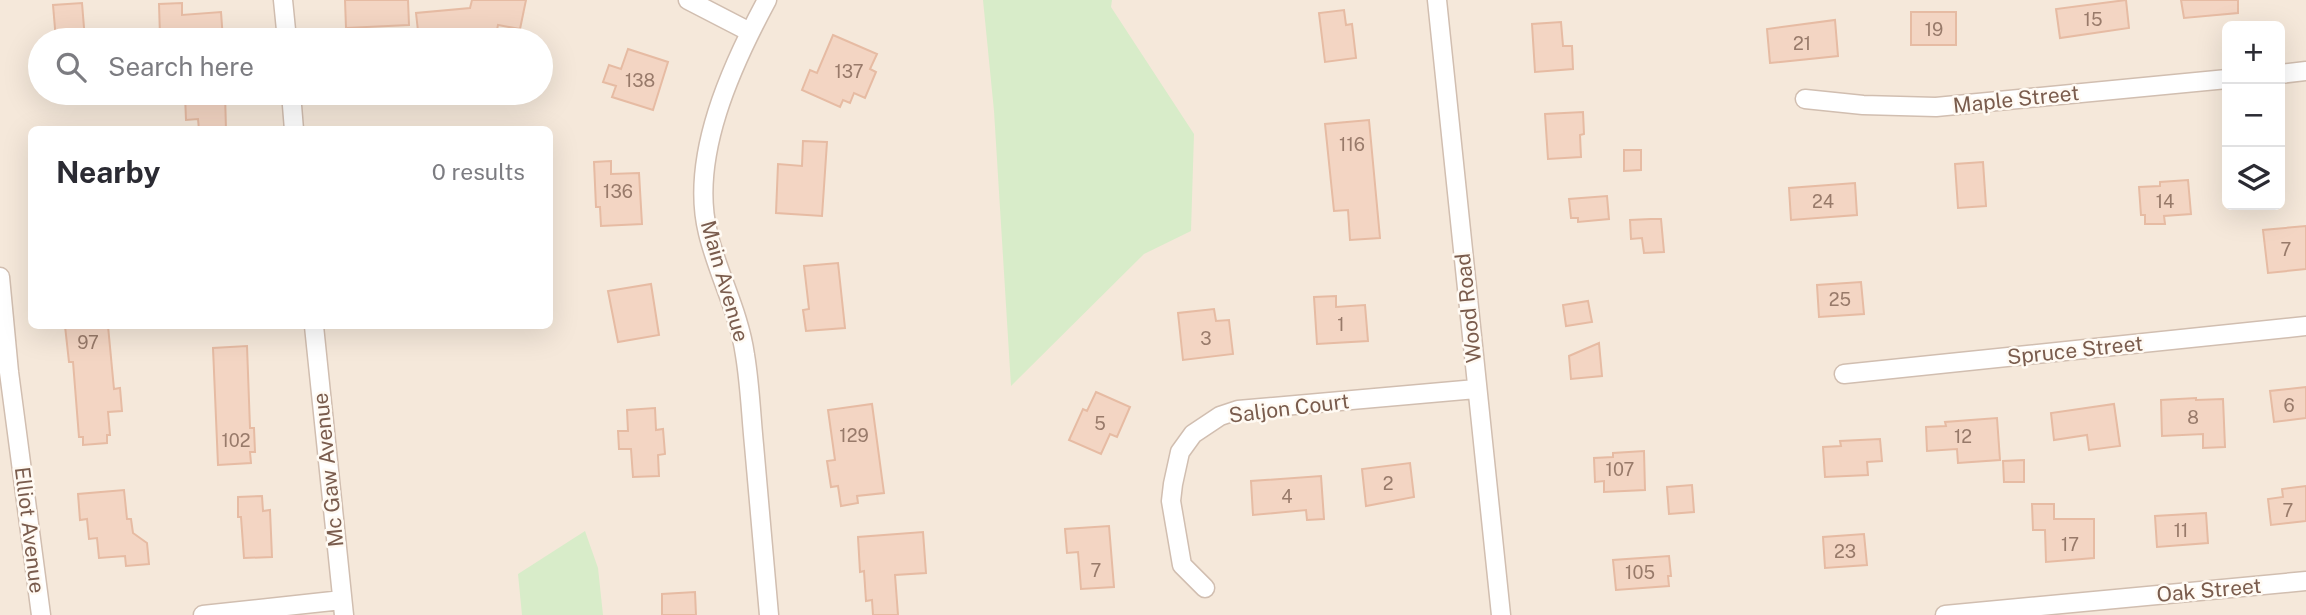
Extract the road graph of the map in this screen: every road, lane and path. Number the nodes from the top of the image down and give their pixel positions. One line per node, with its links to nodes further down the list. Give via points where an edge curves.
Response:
1 (284, 0): 5 (street)
2 (688, 0): 6 (street)
3 (767, 0): 6 (street, Main Avenue)
4 (1437, 0): 17 (street, Wood Road)
5 (286, 28)
6 (750, 32): 23 (street, Main Avenue, via 715,127 702,191 707,230 744,349)
7 (2306, 71): 8 (street)
8 (2285, 73)
9 (2222, 79): 10 (street, Maple Street, via 1936,107)
10 (1805, 99)
11 (292, 105): 12 (street)
12 (295, 126)
13 (0, 277): 21 (street, Elliot Avenue)
14 (2306, 326): 16 (street, Spruce Street)
15 (314, 329): 20 (street, Mc Gaw Avenue)
16 (1844, 374)
17 (1476, 389): 19 (street, Saljon Court, via 1238,410 1193,434 1180,452 1171,501 1182,565); 24 (street, Wood Road)
18 (2306, 581): 25 (street, Oak Street)
19 (1205, 588)
20 (343, 607): 22 (street)
21 (41, 615)
22 (203, 615)
23 (769, 615)
24 (1501, 615)
25 (1945, 615)

